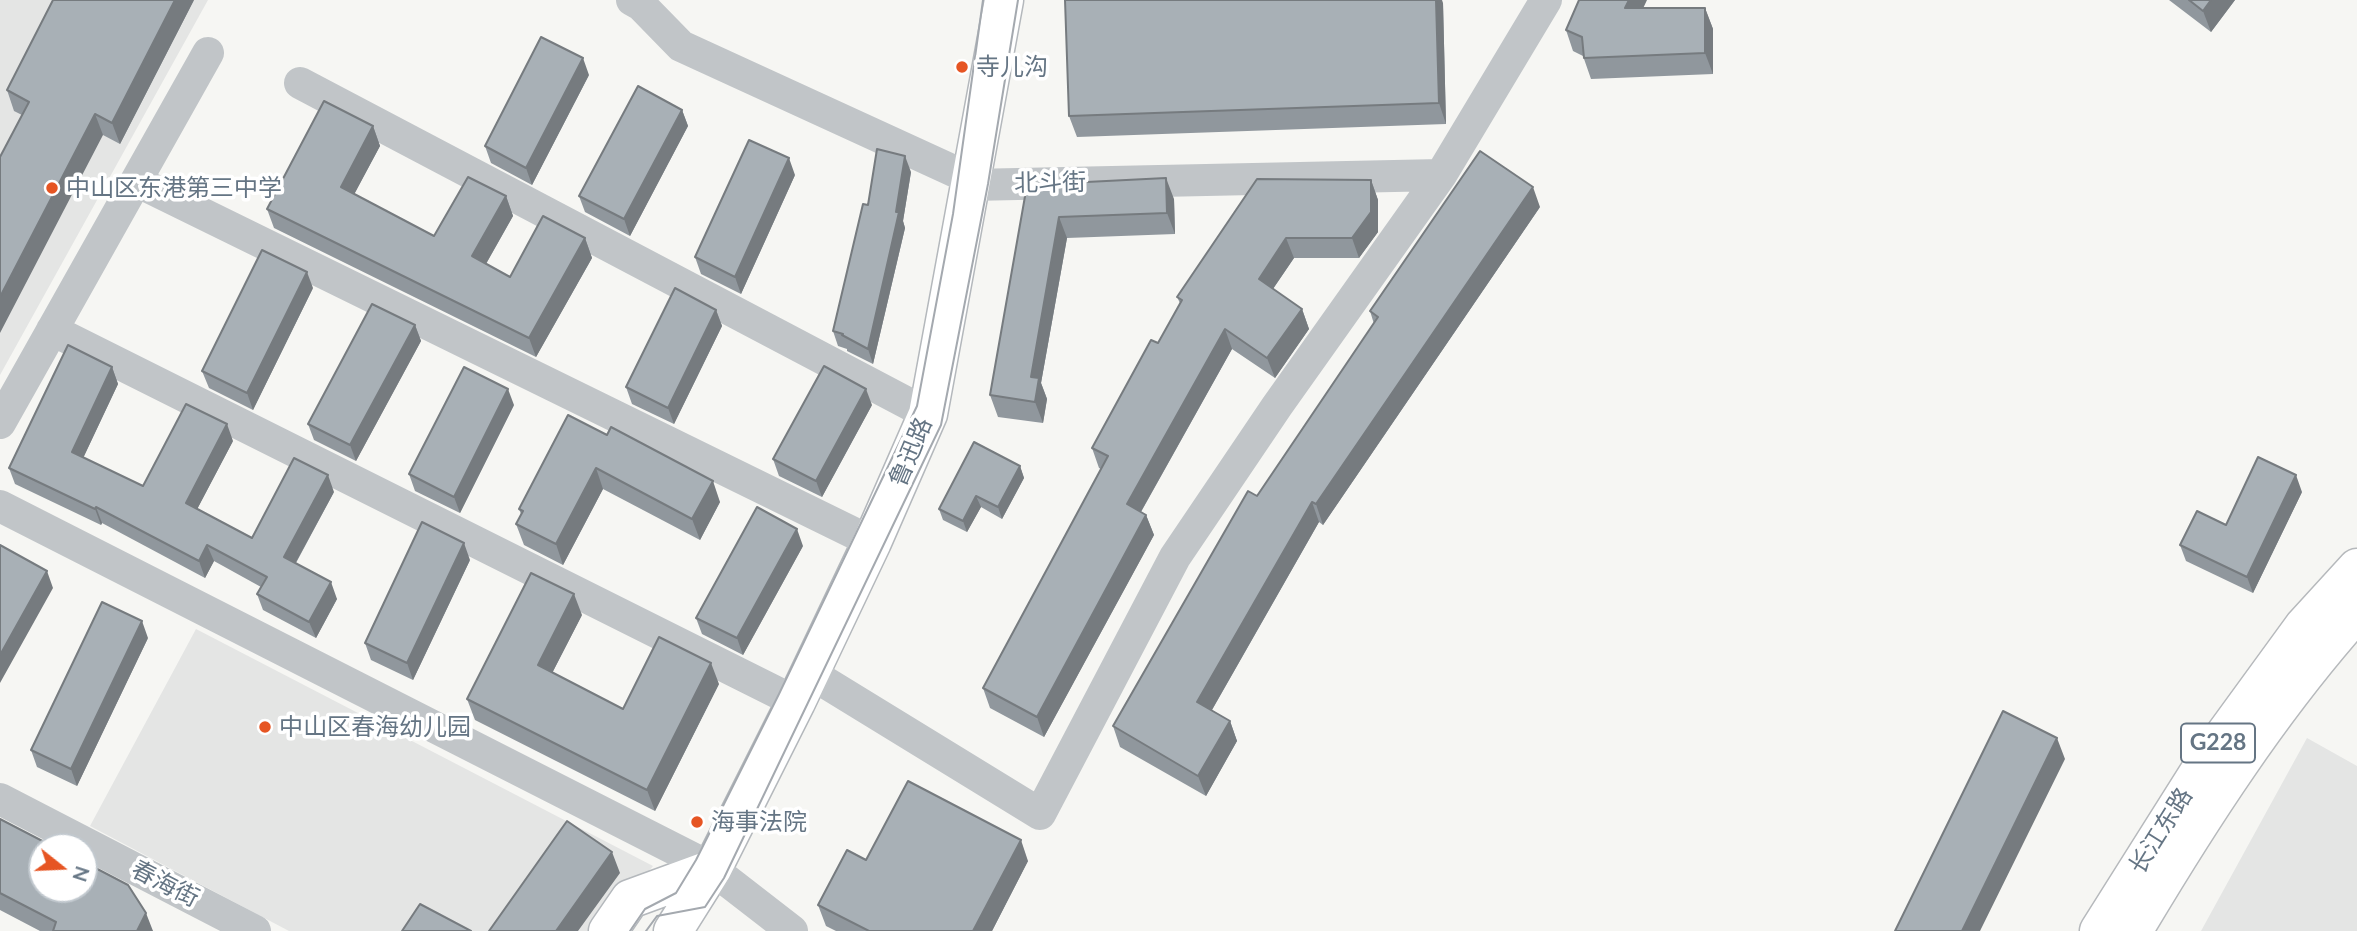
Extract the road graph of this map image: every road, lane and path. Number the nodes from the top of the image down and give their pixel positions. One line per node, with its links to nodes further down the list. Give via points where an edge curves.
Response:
1 (632, 0): 8 (street, via 681,46 958,173)
2 (1004, 0): 8 (main road, 鲁迅路)
3 (1546, 0): 6 (street)
4 (208, 53): 7 (street)
5 (300, 83): 10 (street)
6 (1441, 175): 8 (street, 北斗街); 16 (street, via 1175,557 1040,814)
7 (136, 181): 9 (street); 13 (street)
8 (971, 185): 10 (main road, 鲁迅路)
9 (52, 330): 11 (street); 16 (street)
10 (929, 414): 13 (main road, 鲁迅路)
11 (0, 423)
12 (0, 506): 18 (street)
13 (872, 542): 16 (main road, 鲁迅路)
14 (2357, 568): 24 (main road, 长江东路 / G228, via 2304,626 2210,755)
15 (2357, 612): 25 (main road, 长江东路 / G228, via 2234,771)
16 (803, 688): 18 (main road, 鲁迅路)
17 (0, 799): 19 (street, 春海街)
18 (712, 869): 21 (main road, via 630,899); 22 (main road, 鲁迅路); 23 (street)
19 (208, 920): 20 (street, 春海街)
20 (255, 931)
21 (607, 931)
22 (673, 931)
23 (792, 931)
24 (2099, 931)
25 (2133, 931)

